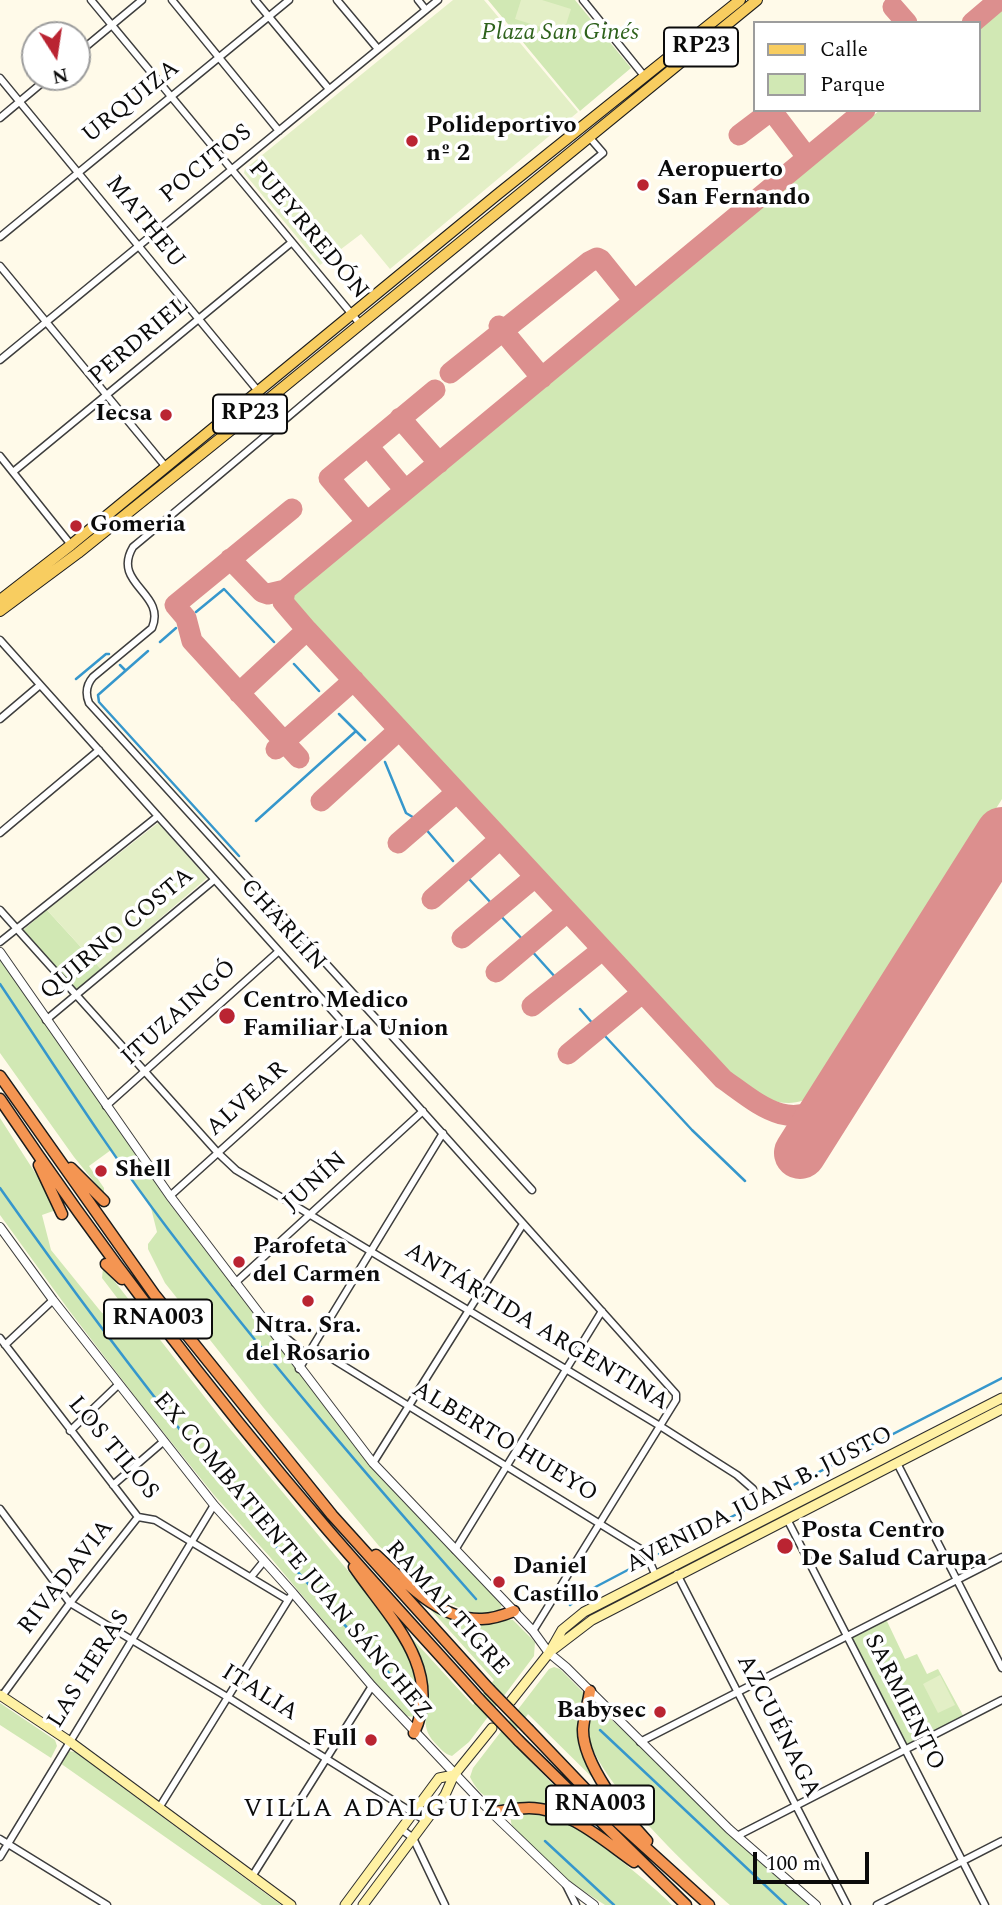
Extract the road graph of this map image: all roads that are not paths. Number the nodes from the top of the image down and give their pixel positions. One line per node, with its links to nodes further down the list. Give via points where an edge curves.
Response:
1 (91, 0): 14 (street, PUEYRREDÓN)
2 (142, 0): 14 (street)
3 (172, 0): 17 (street)
4 (256, 0): 13 (street)
5 (289, 0): 13 (street, URQUIZA)
6 (337, 0): 16 (street)
7 (418, 0): 12 (street)
8 (438, 0): 12 (street, POCITOS)
9 (584, 0): 18 (street)
10 (740, 0): 18 (main road, RP23)
11 (757, 0): 26 (main road, RP23)
12 (426, 10): 16 (street, POCITOS)
13 (269, 16): 17 (street, URQUIZA); 20 (street)
14 (112, 25): 15 (street); 22 (street, PUEYRREDÓN)
15 (91, 42)
16 (378, 49): 20 (street, POCITOS)
17 (219, 57): 22 (street, URQUIZA); 25 (street)
18 (645, 77): 33 (main road, RP23)
19 (0, 78): 23 (street, MATHEU)
20 (329, 89): 25 (street, POCITOS)
21 (32, 91): 23 (street)
22 (171, 96): 27 (street, PUEYRREDÓN); 28 (street, URQUIZA)
23 (19, 102): 24 (street); 28 (street, MATHEU)
24 (0, 118)
25 (279, 131): 27 (street, POCITOS)
26 (590, 138): 36 (main road, RP23); 72 (street, via 603,153 133,547 127,569 153,606 154,623 93,677 86,691 89,703 170,794)
27 (232, 169): 30 (street, PUEYRREDÓN); 31 (street, POCITOS)
28 (78, 173): 29 (street, URQUIZA); 31 (street, MATHEU)
29 (0, 237)
30 (292, 242): 33 (street, PUEYRREDÓN); 34 (street, PERDRIEL)
31 (138, 246): 34 (street, MATHEU); 35 (street, POCITOS)
32 (0, 266): 35 (street)
33 (352, 314): 36 (street, PUEYRREDÓN); 38 (main road, RP23)
34 (198, 319): 38 (street, MATHEU); 39 (street, PERDRIEL)
35 (46, 322): 37 (street, POCITOS); 39 (street)
36 (360, 324): 41 (main road, RP23)
37 (0, 360)
38 (258, 391): 40 (main road, RP23)
39 (106, 395): 43 (street); 44 (street, PERDRIEL)
40 (229, 416): 41 (main road); 43 (main road, RP23)
41 (237, 425): 45 (main road, RP23)
42 (0, 457): 44 (street)
43 (166, 467): 45 (main road, RP23)
44 (13, 472): 45 (street)
45 (75, 549): 46 (main road, RP23); 47 (main road, RP23)
46 (0, 600)
47 (0, 611)
48 (0, 640): 49 (street, CHARLÍN)
49 (40, 685): 50 (street); 51 (street, CHARLÍN)
50 (0, 719)
51 (99, 750): 52 (street, CHARLÍN); 53 (street)
52 (158, 816): 54 (street, CHARLÍN); 56 (street)
53 (0, 833)
54 (215, 880): 58 (street, CHARLÍN); 60 (street, QUIRNO COSTA)
55 (0, 910): 56 (street, ANTÁRTIDA ARGENTINA)
56 (18, 929): 57 (street); 60 (street, ANTÁRTIDA ARGENTINA)
57 (0, 942)
58 (279, 951): 62 (street, CHARLÍN); 63 (street, ITUZAINGÓ)
59 (0, 952): 61 (street)
60 (76, 995): 61 (street, QUIRNO COSTA); 63 (street, ANTÁRTIDA ARGENTINA)
61 (46, 1020): 66 (street)
62 (352, 1032): 67 (street, CHARLÍN); 71 (street, ALVEAR)
63 (144, 1072): 66 (street, ITUZAINGÓ); 71 (street, ANTÁRTIDA ARGENTINA)
64 (0, 1076): 70 (highway, RNA003)
65 (0, 1099): 69 (highway, RNA003)
66 (106, 1106): 73 (street)
67 (423, 1111): 68 (street, CHARLÍN); 76 (street, JUNÍN)
68 (443, 1133): 77 (street, CHARLÍN); 79 (street)
69 (24, 1134): 75 (highway); 83 (highway, RNA003)
70 (43, 1139): 74 (highway); 92 (highway, RNA003, via 154,1294)
71 (218, 1153): 73 (street, ALVEAR); 76 (street, ANTÁRTIDA ARGENTINA, via 236,1171)
72 (533, 1190)
73 (170, 1196): 82 (street)
74 (104, 1201)
75 (62, 1214)
76 (311, 1214): 79 (street, ANTÁRTIDA ARGENTINA); 82 (street, JUNÍN)
77 (523, 1223): 85 (street); 86 (street, CHARLÍN)
78 (0, 1227): 84 (street, EX COMBATIENTE JUAN SÁNCHEZ)
79 (372, 1250): 85 (street, ANTÁRTIDA ARGENTINA); 90 (street)
80 (106, 1264): 83 (highway)
81 (146, 1272): 92 (highway)
82 (235, 1283): 87 (street)
83 (143, 1299): 112 (highway, RNA003)
84 (53, 1300): 89 (street); 95 (street, EX COMBATIENTE JUAN SÁNCHEZ)
85 (469, 1310): 94 (street, ANTÁRTIDA ARGENTINA); 97 (street)
86 (602, 1311): 94 (street); 98 (street, CHARLÍN, via 677,1394)
87 (261, 1317): 91 (street); 93 (street)
88 (0, 1338): 89 (street, LOS TILOS)
89 (5, 1345): 99 (street, LOS TILOS)
90 (313, 1348): 91 (street); 97 (street, ALBERTO HUEYO)
91 (307, 1356): 93 (street)
92 (215, 1369): 108 (highway, RNA003)
93 (299, 1369): 101 (street)
94 (567, 1369): 98 (street, ANTÁRTIDA ARGENTINA); 103 (street)
95 (119, 1384): 99 (street); 100 (street, EX COMBATIENTE JUAN SÁNCHEZ)
96 (1002, 1402): 102 (main road, AVENIDA JUAN B. JUSTO); 117 (main road, AVENIDA JUAN B. JUSTO)
97 (408, 1407): 101 (street); 103 (street, ALBERTO HUEYO)
98 (660, 1426): 105 (street, ANTÁRTIDA ARGENTINA); 111 (street)
99 (70, 1431): 104 (street, LOS TILOS)
100 (164, 1441): 104 (street, RIVADAVIA); 106 (street, EX COMBATIENTE JUAN SÁNCHEZ)
101 (373, 1463): 114 (street)
102 (897, 1463): 110 (main road, AVENIDA JUAN B. JUSTO); 120 (street)
103 (506, 1467): 111 (street, ALBERTO HUEYO); 114 (street)
104 (113, 1485): 109 (street, LOS TILOS)
105 (753, 1489)
106 (214, 1505): 113 (street, LAS HERAS); 116 (street, EX COMBATIENTE JUAN SÁNCHEZ)
107 (0, 1509): 122 (street)
108 (332, 1515): 123 (highway, via 409,1585 453,1614 474,1619); 157 (highway, RAMAL TIGRE / RNA003, bridge, via 489,1689 613,1818)
109 (138, 1517): 113 (street, LOS TILOS, via 155,1520); 122 (street, RIVADAVIA)
110 (787, 1519): 117 (main road, AVENIDA JUAN B. JUSTO); 125 (street, SARMIENTO)
111 (600, 1524): 119 (street, ALBERTO HUEYO, via 645,1553); 124 (street)
112 (329, 1531): 137 (highway, via 417,1662 425,1697); 158 (highway, RAMAL TIGRE / RNA003, bridge, via 479,1699)
113 (192, 1541): 118 (street, LOS TILOS); 126 (street, LAS HERAS)
114 (455, 1550): 123 (street)
115 (1002, 1557): 120 (street)
116 (264, 1561): 118 (street); 121 (street, EX COMBATIENTE JUAN SÁNCHEZ)
117 (675, 1571): 119 (main road, AVENIDA JUAN B. JUSTO); 131 (street, AZCUÉNAGA)
118 (251, 1577): 121 (street, LOS TILOS)
119 (658, 1580): 127 (main road, AVENIDA JUAN B. JUSTO, via 570,1622)
120 (957, 1580): 125 (street); 128 (street)
121 (291, 1596): 129 (street, EX COMBATIENTE JUAN SÁNCHEZ); 133 (street)
122 (70, 1603): 126 (street, ITALIA); 132 (street, RIVADAVIA)
123 (514, 1611): 124 (street)
124 (533, 1631): 127 (street)
125 (847, 1637): 131 (street); 140 (street, SARMIENTO)
126 (131, 1640): 133 (street, ITALIA); 138 (street, LAS HERAS)
127 (549, 1653): 130 (street); 135 (main road, AVENIDA JUAN B. JUSTO)
128 (1002, 1668)
129 (372, 1686): 137 (street, EX COMBATIENTE JUAN SÁNCHEZ); 141 (street)
130 (590, 1691): 139 (street); 157 (highway, via 583,1729 591,1763 641,1835)
131 (737, 1692): 139 (street); 143 (street, AZCUÉNAGA)
132 (1, 1696): 138 (main road)
133 (229, 1698): 141 (street, ITALIA); 144 (street)
134 (1002, 1700): 140 (street)
135 (511, 1701)
136 (492, 1728): 142 (main road)
137 (414, 1733): 142 (street, EX COMBATIENTE JUAN SÁNCHEZ)
138 (69, 1741): 144 (main road); 153 (street, LAS HERAS)
139 (640, 1742): 149 (street)
140 (906, 1750): 143 (street); 155 (street, SARMIENTO)
141 (325, 1759): 146 (street, ITALIA); 156 (street)
142 (454, 1775): 145 (street, EX COMBATIENTE JUAN SÁNCHEZ); 146 (main road, via 439,1778); 147 (main road)
143 (796, 1805): 149 (street); 170 (street, AZCUÉNAGA)
144 (159, 1808): 156 (main road)
145 (491, 1812): 158 (highway, via 547,1810 582,1826); 159 (street, EX COMBATIENTE JUAN SÁNCHEZ)
146 (413, 1813): 147 (street, ITALIA); 148 (main road)
147 (426, 1821): 150 (main road)
148 (401, 1829): 150 (street); 163 (main road)
149 (737, 1836): 169 (street)
150 (413, 1838): 164 (main road); 165 (street)
151 (0, 1839): 153 (street)
152 (1002, 1841): 155 (street)
153 (8, 1844): 154 (street, LAS HERAS); 161 (street)
154 (0, 1857)
155 (963, 1861): 171 (street); 172 (street, SARMIENTO)
156 (253, 1875): 162 (main road)
157 (676, 1875): 168 (highway, RNA003)
158 (660, 1880): 160 (highway, RNA003)
159 (566, 1884): 166 (street); 167 (street, EX COMBATIENTE JUAN SÁNCHEZ)
160 (685, 1904)
161 (107, 1905)
162 (291, 1905)
163 (345, 1905)
164 (363, 1905)
165 (445, 1905)
166 (576, 1905)
167 (594, 1905)
168 (709, 1905)
169 (816, 1905)
170 (847, 1905)
171 (877, 1905)
172 (985, 1905)

